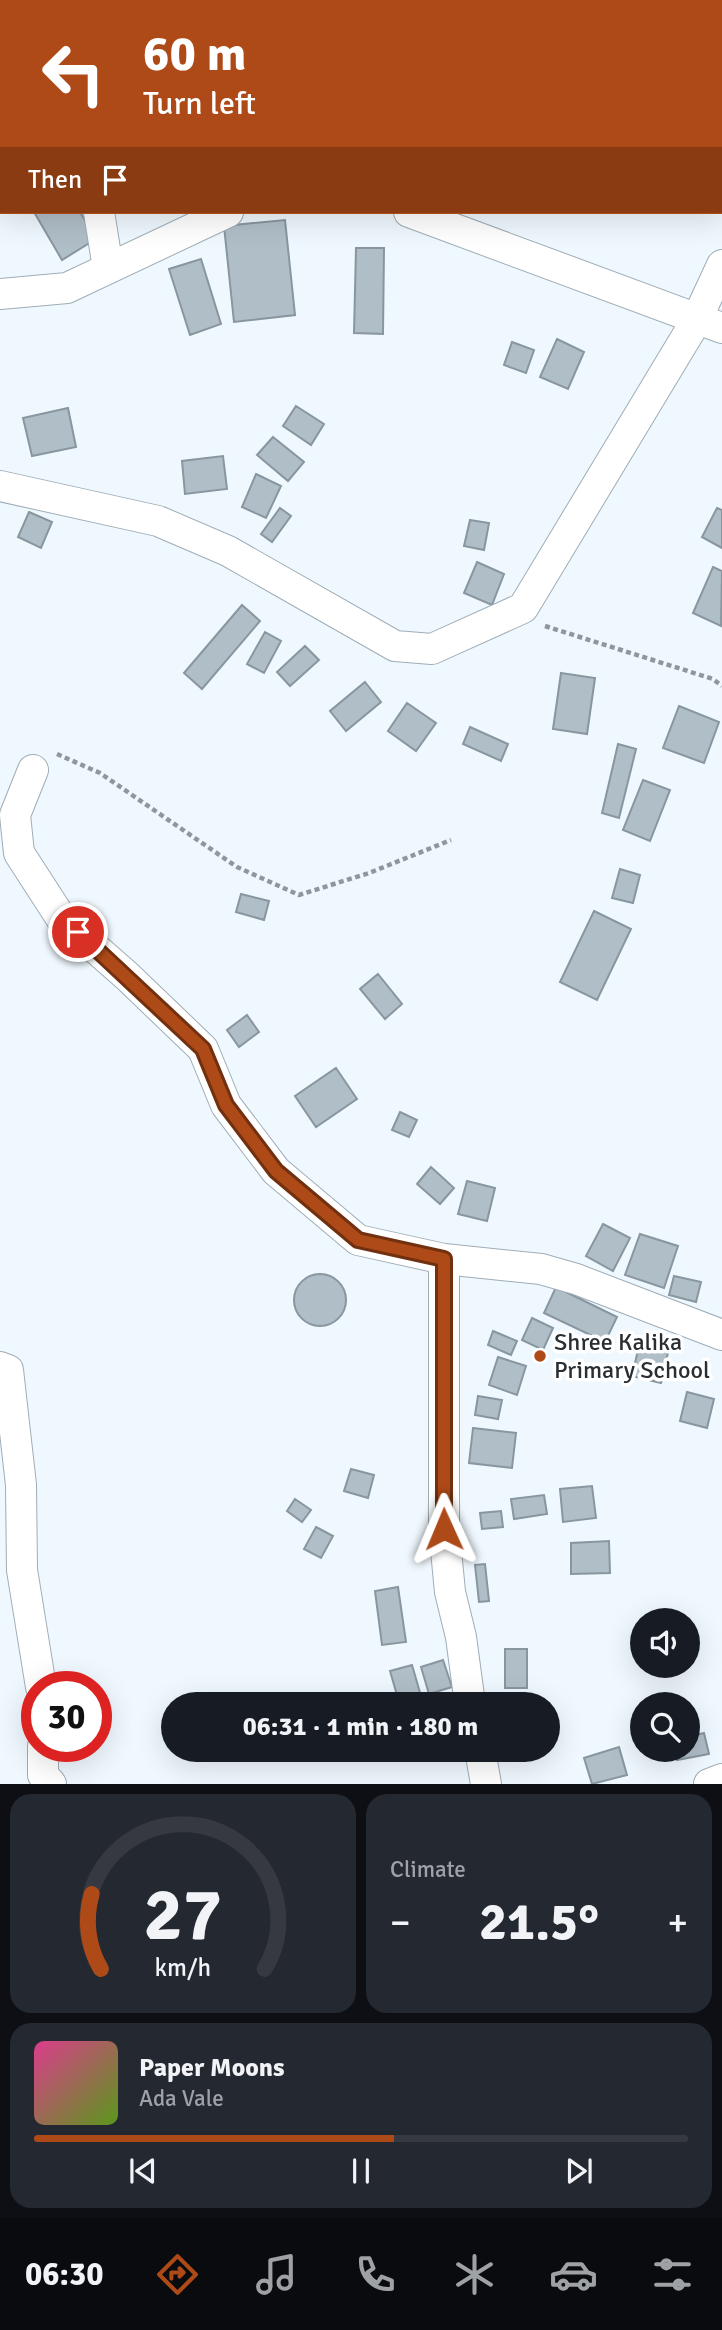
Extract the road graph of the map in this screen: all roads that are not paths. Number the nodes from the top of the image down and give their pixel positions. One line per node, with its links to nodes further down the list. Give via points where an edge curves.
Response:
1 (99, 214): 5 (street)
2 (224, 214): 5 (street)
3 (415, 214): 7 (street)
4 (722, 265): 7 (street)
5 (108, 268): 6 (street, via 67,288)
6 (0, 294)
7 (709, 325): 8 (street, via 523,608 432,649 395,646 228,551 158,522)
8 (0, 486)
9 (33, 771): 10 (street, via 15,815 19,853 61,918 203,1049 226,1105 276,1171 358,1240)
10 (444, 1259): 11 (street, via 541,1269); 14 (street, via 444,1529)
11 (722, 1335)
12 (0, 1367): 13 (street, via 8,1370 21,1485 22,1570)
13 (38, 1671)
14 (468, 1692)
15 (43, 1762): 18 (street, via 43,1774)
16 (482, 1762): 19 (street)
17 (722, 1779): 20 (street)
18 (51, 1784)
19 (486, 1784)
20 (709, 1784)

